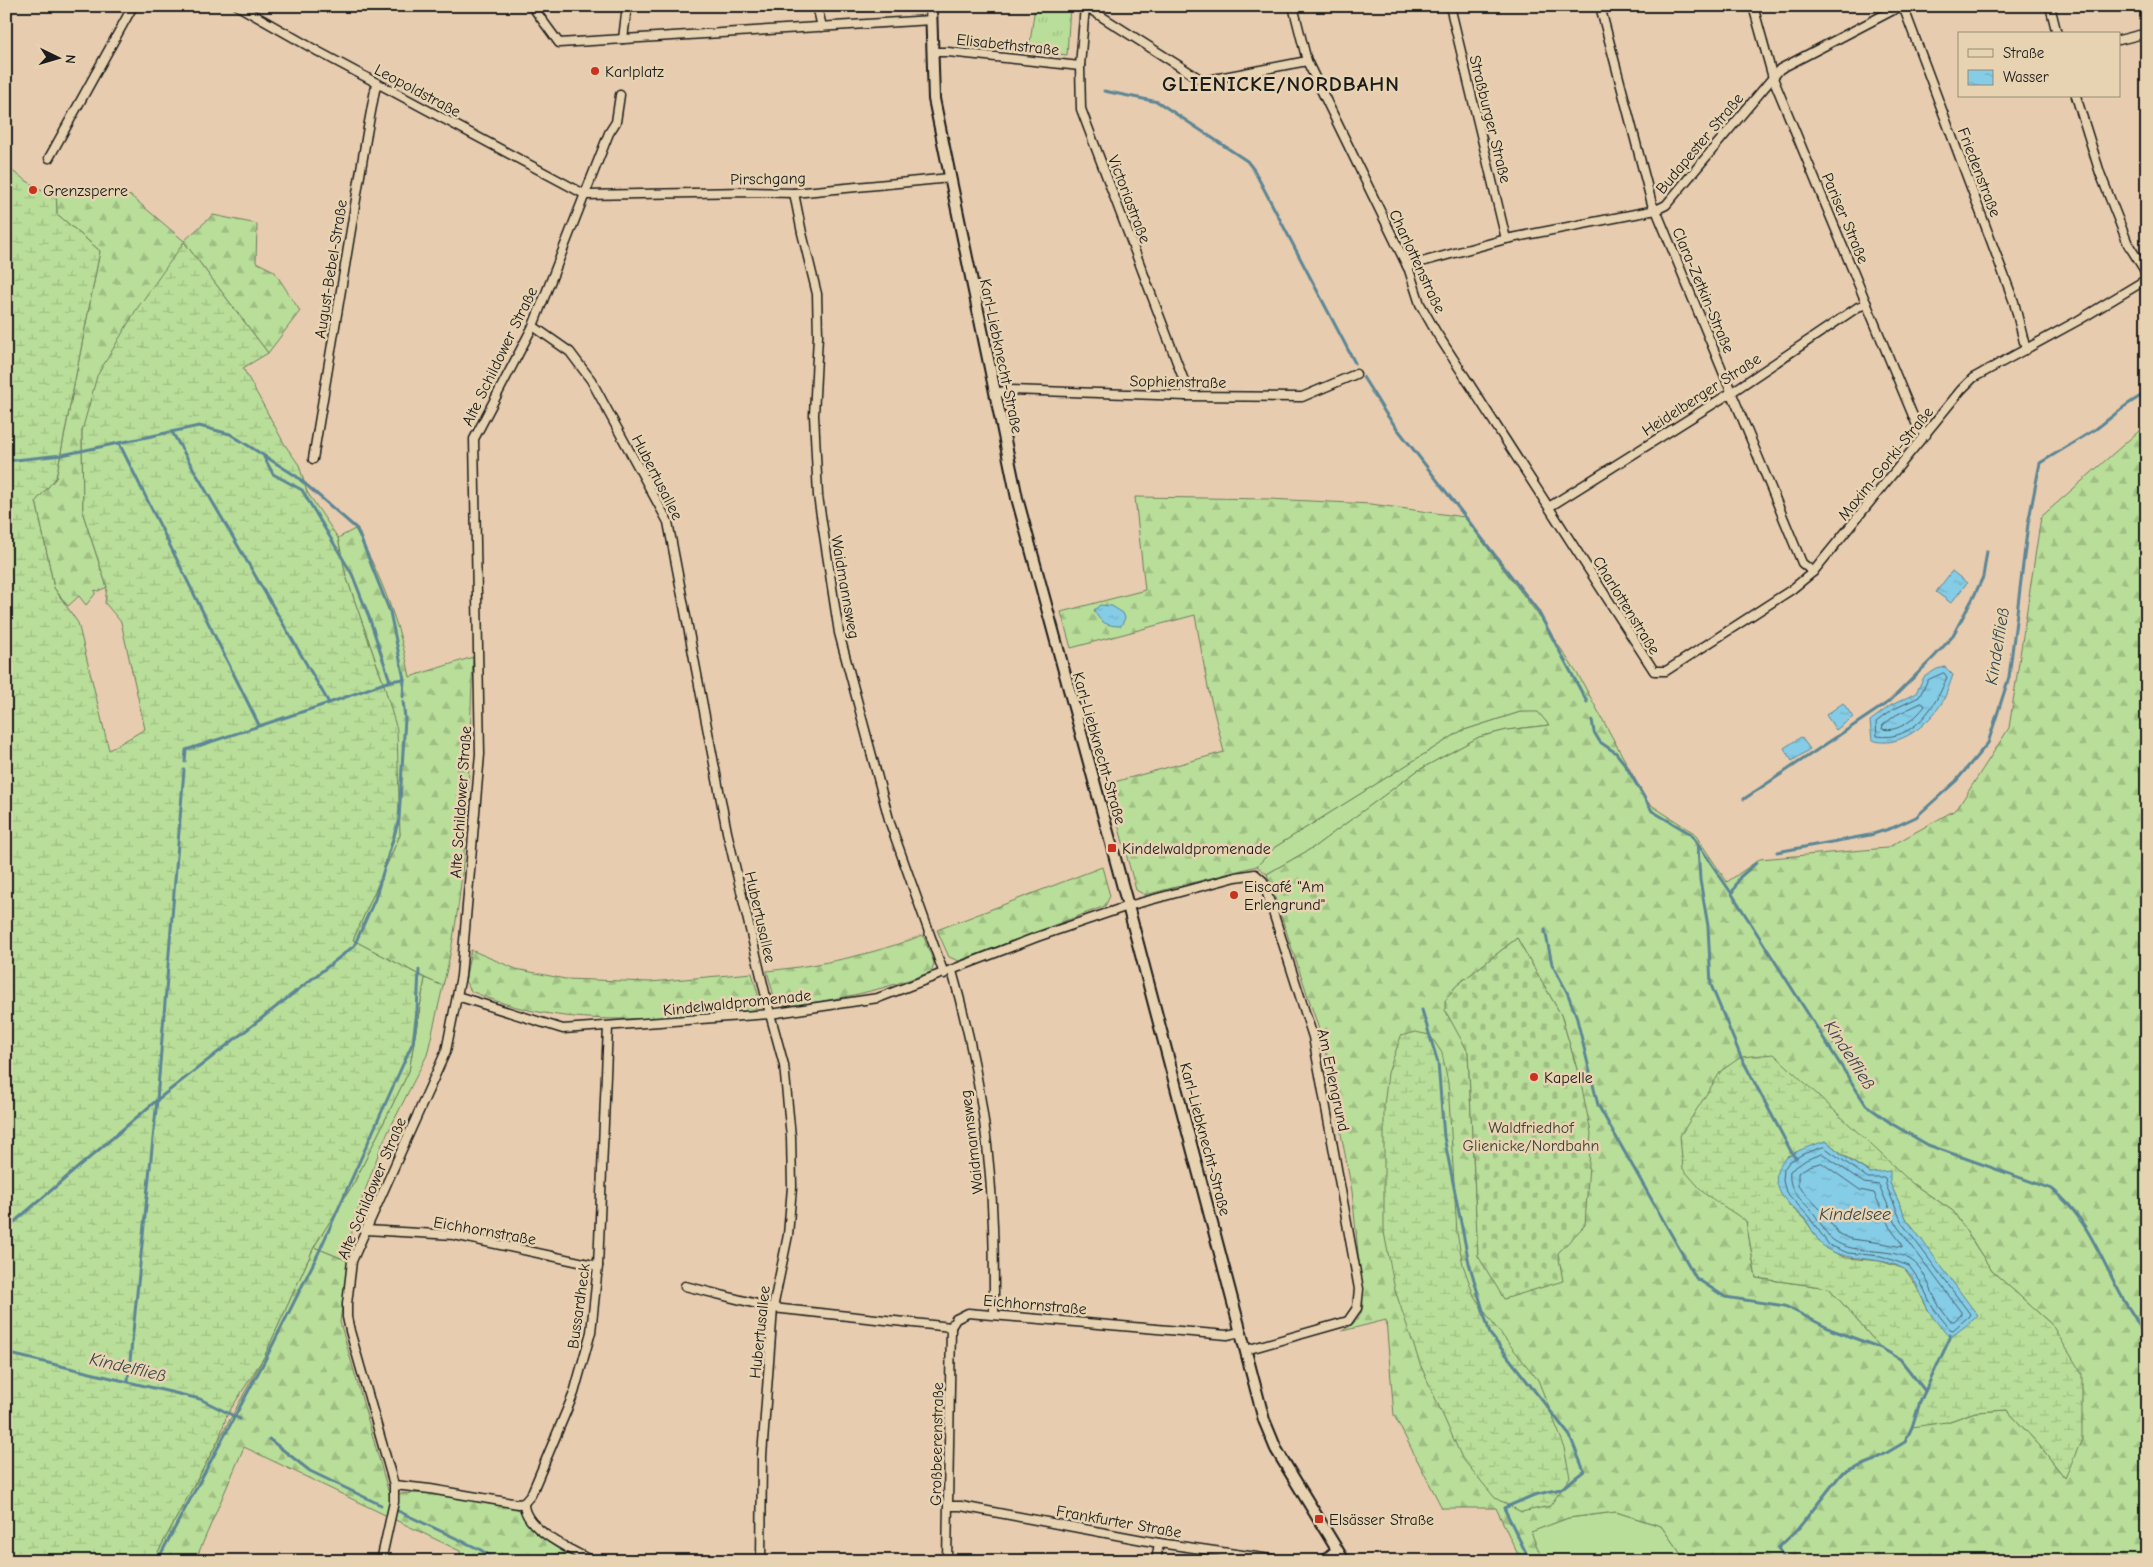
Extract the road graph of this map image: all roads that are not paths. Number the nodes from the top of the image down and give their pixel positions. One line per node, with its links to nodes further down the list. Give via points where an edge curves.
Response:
1 (132, 6): 27 (street)
2 (238, 6): 24 (street, Leopoldstraße)
3 (532, 6): 18 (street, via 559,43)
4 (627, 6): 18 (street)
5 (817, 6): 15 (street)
6 (931, 6): 14 (street, Karl-Liebknecht-Straße)
7 (1085, 6): 21 (street, via 1203,80); 22 (street, Victoriastraße)
8 (1293, 6): 21 (street, Charlottenstraße)
9 (1450, 6): 32 (street, Straßburger Straße)
10 (1600, 6): 31 (street, Clara-Zetkin-Straße)
11 (1753, 6): 23 (street, Pariser Straße)
12 (1902, 6): 23 (street, Budapester Straße, via 1780,69); 38 (street, Friedenstraße, via 2014,302)
13 (2050, 6): 16 (street)
14 (932, 20): 15 (street); 20 (street, Karl-Liebknecht-Straße)
15 (822, 27): 18 (street)
16 (2056, 32)
17 (2147, 33): 19 (street)
18 (623, 39)
19 (2120, 40)
20 (932, 52): 22 (street, Elisabethstraße); 28 (street, Karl-Liebknecht-Straße, via 934,99)
21 (1307, 61): 33 (street, Charlottenstraße)
22 (1080, 66): 42 (street, Victoriastraße, via 1081,109 1186,386)
23 (1773, 78): 31 (street, Budapester Straße, via 1666,205); 36 (street, Pariser Straße)
24 (378, 84): 30 (street, Leopoldstraße); 44 (street, August-Bebel-Straße, via 365,142)
25 (620, 95): 30 (street, Alte Schildower Straße, via 616,122)
26 (2077, 98): 34 (street, via 2128,244)
27 (49, 158)
28 (950, 178): 29 (street, Pirschgang); 41 (street, Karl-Liebknecht-Straße)
29 (794, 192): 30 (street, Pirschgang); 50 (street, Waidmannsweg, via 817,294 814,415 818,496 839,633 890,823)
30 (586, 195): 37 (street, Alte Schildower Straße)
31 (1656, 210): 32 (street, Budapester Straße); 40 (street, Clara-Zetkin-Straße)
32 (1506, 238): 33 (street, Budapester Straße)
33 (1407, 266): 45 (street, Charlottenstraße, via 1420,304 1436,332)
34 (2147, 274)
35 (2147, 279): 38 (street, Maxim-Gorki-Straße)
36 (1867, 304): 40 (street, Heidelberger Straße); 43 (street, Pariser Straße, via 1918,428)
37 (533, 326): 51 (street, Alte Schildower Straße, via 474,439 480,754); 52 (street, Hubertusallee, via 570,352 591,380 668,522 727,832)
38 (2026, 350): 43 (street, Maxim-Gorki-Straße, via 1973,378)
39 (1356, 374): 42 (street, Sophienstraße, via 1302,397)
40 (1732, 392): 45 (street, Heidelberger Straße); 46 (street, Clara-Zetkin-Straße, via 1802,563)
41 (995, 394): 42 (street, Sophienstraße, via 1011,390); 48 (street, Karl-Liebknecht-Straße, via 1017,498)
42 (1186, 396)
43 (1926, 435): 46 (street, Maxim-Gorki-Straße)
44 (313, 459)
45 (1549, 507): 47 (street, Charlottenstraße)
46 (1813, 572): 47 (street, Maxim-Gorki-Straße, via 1791,590 1666,671)
47 (1652, 670)
48 (1128, 906): 49 (street, Kindelwaldpromenade); 60 (street, Karl-Liebknecht-Straße); 61 (street, Am Erlengrund, via 1236,877 1250,874 1259,877 1263,881 1313,1037 1359,1289 1357,1308 1348,1321)
49 (952, 971): 50 (street, Kindelwaldpromenade); 58 (street, Waidmannsweg, via 967,1021 984,1117 993,1225)
50 (944, 974): 52 (street, Kindelwaldpromenade, via 878,998)
51 (457, 996): 53 (street, Kindelwaldpromenade, via 563,1029); 54 (street, Alte Schildower Straße, via 446,1051)
52 (770, 1014): 53 (street, Kindelwaldpromenade); 57 (street, Hubertusallee, via 784,1065 792,1187 788,1234)
53 (608, 1027): 55 (street, Bussardheck)
54 (366, 1230): 55 (street, Eichhornstraße, via 454,1235); 62 (street, Alte Schildower Straße, via 352,1261 347,1317)
55 (598, 1266): 63 (street, Bussardheck, via 591,1332 577,1384 531,1495)
56 (685, 1286): 57 (street)
57 (773, 1308): 59 (street); 69 (street, Hubertusallee, via 762,1456)
58 (994, 1314): 59 (street, Eichhornstraße, via 968,1313 956,1319); 60 (street, Eichhornstraße, via 1227,1335)
59 (951, 1327): 64 (street, Großbeerenstraße)
60 (1241, 1332): 61 (street, Karl-Liebknecht-Straße)
61 (1246, 1350): 66 (street, Karl-Liebknecht-Straße, via 1269,1434)
62 (394, 1485): 63 (street, via 510,1504); 67 (street, Alte Schildower Straße, via 394,1502)
63 (524, 1503): 68 (street, via 528,1516 540,1530)
64 (949, 1506): 65 (street, Frankfurter Straße); 70 (street, Großbeerenstraße)
65 (1159, 1543): 71 (street); 72 (street, Frankfurter Straße)
66 (1337, 1549): 73 (street); 74 (street, Karl-Liebknecht-Straße)
67 (380, 1561)
68 (592, 1561)
69 (761, 1561)
70 (947, 1561)
71 (1156, 1561)
72 (1285, 1561)
73 (1322, 1561)
74 (1344, 1561)

